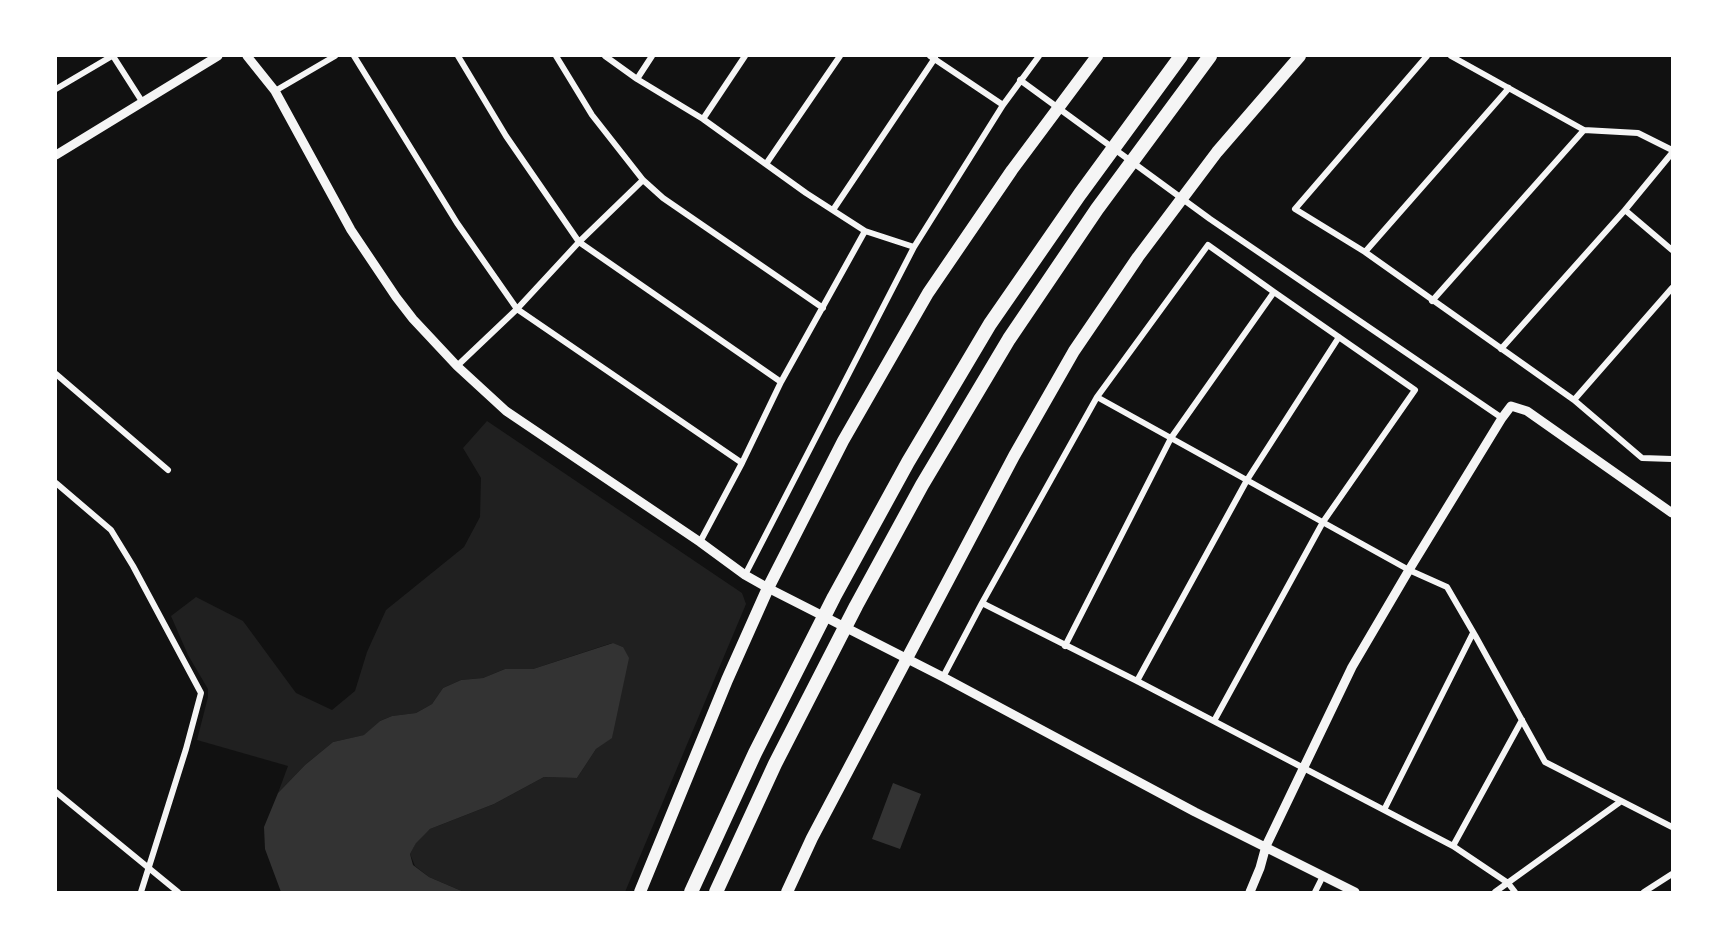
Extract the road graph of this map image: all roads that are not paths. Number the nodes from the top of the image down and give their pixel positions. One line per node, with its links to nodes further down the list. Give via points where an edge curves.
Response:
1 (113, 56): 23 (street); 25 (street)
2 (218, 56): 25 (street)
3 (247, 56): 24 (street)
4 (335, 56): 24 (street)
5 (354, 56): 44 (street, via 457,223)
6 (458, 56): 36 (street, via 506,136)
7 (556, 56): 32 (street, via 592,115)
8 (605, 56): 20 (street)
9 (652, 56): 20 (street)
10 (745, 56): 27 (street)
11 (840, 56): 31 (street)
12 (1039, 56): 21 (street)
13 (1097, 56): 64 (highway, via 928,293 843,441)
14 (1181, 56): 87 (highway, via 990,324 908,462 755,753)
15 (1210, 56): 88 (highway, via 1096,210 1015,330 928,476 775,764)
16 (1300, 56): 68 (highway, via 1217,152 1074,351)
17 (1427, 56): 39 (street, via 1295,209)
18 (1451, 56): 22 (street)
19 (933, 57): 26 (street); 33 (street)
20 (637, 79): 27 (street)
21 (1020, 80): 26 (street); 52 (street, via 1210,219)
22 (1509, 88): 28 (street); 39 (street)
23 (56, 89)
24 (275, 91): 47 (street, via 351,230 413,319)
25 (143, 103): 30 (street)
26 (1003, 105): 37 (street)
27 (703, 119): 31 (street)
28 (1584, 130): 29 (street, via 1638,133); 42 (street)
29 (1672, 151): 34 (street)
30 (56, 155)
31 (766, 164): 33 (street)
32 (643, 180): 36 (street); 43 (street, via 663,198)
33 (833, 210): 35 (street)
34 (1625, 210): 38 (street); 46 (street)
35 (865, 231): 37 (street); 43 (street)
36 (579, 242): 44 (street); 49 (street)
37 (914, 248): 63 (street)
38 (1672, 250)
39 (1365, 252): 42 (street)
40 (1672, 288): 51 (street)
41 (1274, 292): 45 (street); 50 (street, via 1208,246); 53 (street)
42 (1432, 301): 46 (street)
43 (823, 308): 49 (street)
44 (517, 309): 47 (street); 55 (street)
45 (1339, 337): 57 (street); 60 (street, via 1414,390)
46 (1501, 349): 51 (street)
47 (457, 366): 61 (street, via 506,411)
48 (56, 374): 56 (street)
49 (781, 382): 55 (street)
50 (1098, 397): 53 (street); 65 (street)
51 (1574, 400): 54 (street, via 1642,458)
52 (1502, 418): 59 (street, via 1512,406 1527,411); 62 (street)
53 (1171, 438): 57 (street); 67 (street)
54 (1672, 459)
55 (742, 463): 61 (street)
56 (168, 470)
57 (1247, 480): 60 (street); 70 (street)
58 (56, 483): 80 (street, via 111,530 201,693)
59 (1672, 513)
60 (1323, 522): 62 (street); 72 (street)
61 (700, 542): 63 (street)
62 (1409, 570): 66 (street, via 1447,587); 73 (street, via 1352,667)
63 (745, 575): 64 (street)
64 (768, 588): 68 (street); 86 (highway)
65 (982, 603): 67 (street); 69 (street)
66 (1473, 633): 71 (street); 76 (street)
67 (1065, 646): 70 (street)
68 (906, 660): 69 (street); 89 (highway)
69 (943, 677): 78 (street)
70 (1137, 681): 72 (street)
71 (1522, 720): 75 (street, via 1545,762); 79 (street)
72 (1214, 722): 73 (street)
73 (1303, 769): 76 (street); 78 (street)
74 (56, 792): 80 (street)
75 (1620, 802): 77 (street); 83 (street)
76 (1384, 810): 79 (street)
77 (1672, 827)
78 (1266, 846): 82 (street); 90 (street)
79 (1454, 846): 83 (street)
80 (148, 869): 84 (street); 85 (street)
81 (1672, 874): 95 (street)
82 (1323, 876): 91 (street); 92 (street)
83 (1508, 883): 93 (street); 94 (street)
84 (141, 892)
85 (178, 892)
86 (640, 892)
87 (691, 892)
88 (716, 892)
89 (787, 892)
90 (1250, 892)
91 (1315, 892)
92 (1355, 892)
93 (1495, 892)
94 (1515, 892)
95 (1644, 892)

